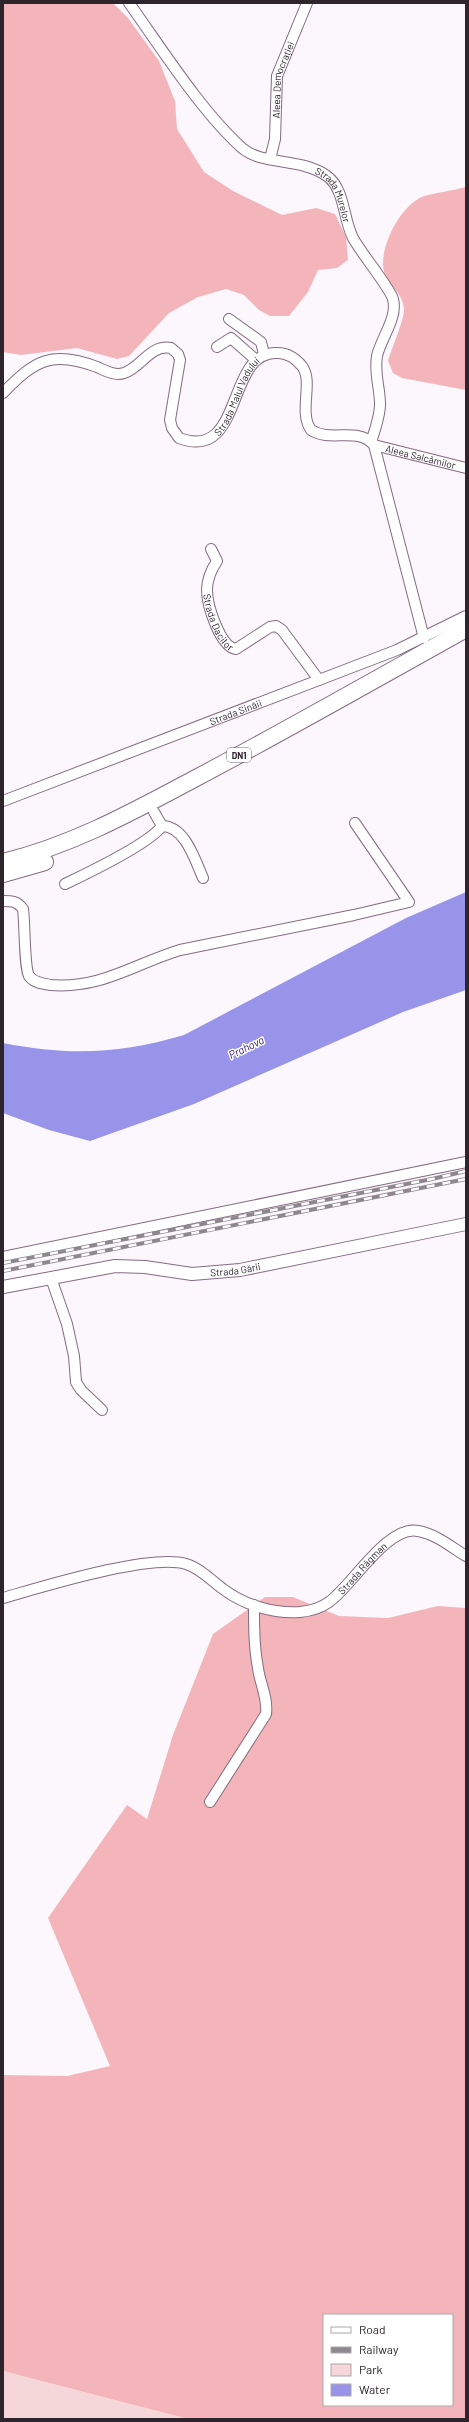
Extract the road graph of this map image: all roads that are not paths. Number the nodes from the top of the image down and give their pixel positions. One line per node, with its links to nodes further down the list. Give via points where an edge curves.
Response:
1 (129, 3): 3 (street, Strada Murelor, via 225,131 247,152)
2 (307, 3): 3 (street, Aleea Democrației, via 277,76 274,146)
3 (270, 159): 8 (street, Strada Murelor, via 308,166 332,180 340,194 353,237 365,259 393,297 394,308 377,356 376,373 380,404)
4 (229, 319): 6 (street, via 261,342)
5 (217, 347): 6 (street, via 231,338)
6 (260, 357): 7 (street, Strada Malul Vadului, via 220,429 210,439 195,443 178,438 172,428 170,420 180,360 171,348 157,350 127,372 118,374 65,358 42,362 20,374); 8 (street, Strada Malul Vadului, via 280,352 302,366 306,376 306,419 311,430 325,435 360,436)
7 (3, 393)
8 (373, 444): 9 (street, Aleea Salcâmilor); 13 (street)
9 (466, 468)
10 (211, 549): 15 (street, Strada Dacilor, via 217,561 209,577 208,604 217,628 228,645 236,649 270,627 276,626 282,630)
11 (466, 616): 13 (street, Strada Sinăii)
12 (466, 629): 19 (highway, DN1, via 105,826 44,851)
13 (424, 638): 15 (street, Strada Sinăii)
14 (466, 641): 17 (highway, DN1, via 285,743)
15 (319, 680): 16 (street, Strada Sinăii)
16 (3, 801)
17 (158, 819): 20 (highway, DN1); 22 (street, via 182,837); 24 (street, via 154,834 107,863)
18 (355, 823): 25 (street, via 409,902 180,950 102,981 83,985 44,984 34,980 28,971 23,909 19,903)
19 (3, 862)
20 (26, 868): 21 (highway, DN1); 23 (highway)
21 (3, 874)
22 (203, 878)
23 (3, 880)
24 (65, 884)
25 (3, 901)
26 (466, 1162): 28 (street)
27 (466, 1224): 29 (street, Strada Gării, via 240,1270 192,1274 145,1267 115,1266)
28 (3, 1257)
29 (51, 1278): 30 (street, Strada Gării); 31 (street, via 67,1324 74,1356 76,1382)
30 (3, 1287)
31 (102, 1410)
32 (466, 1556): 34 (street, Strada Răgman, via 436,1538 418,1531 409,1531 391,1539 329,1602 300,1612)
33 (3, 1598): 34 (street, Strada Răgman, via 72,1578 170,1561 186,1564 225,1590)
34 (254, 1605): 35 (street, via 254,1637 258,1669 267,1704 266,1714)
35 (210, 1802)

